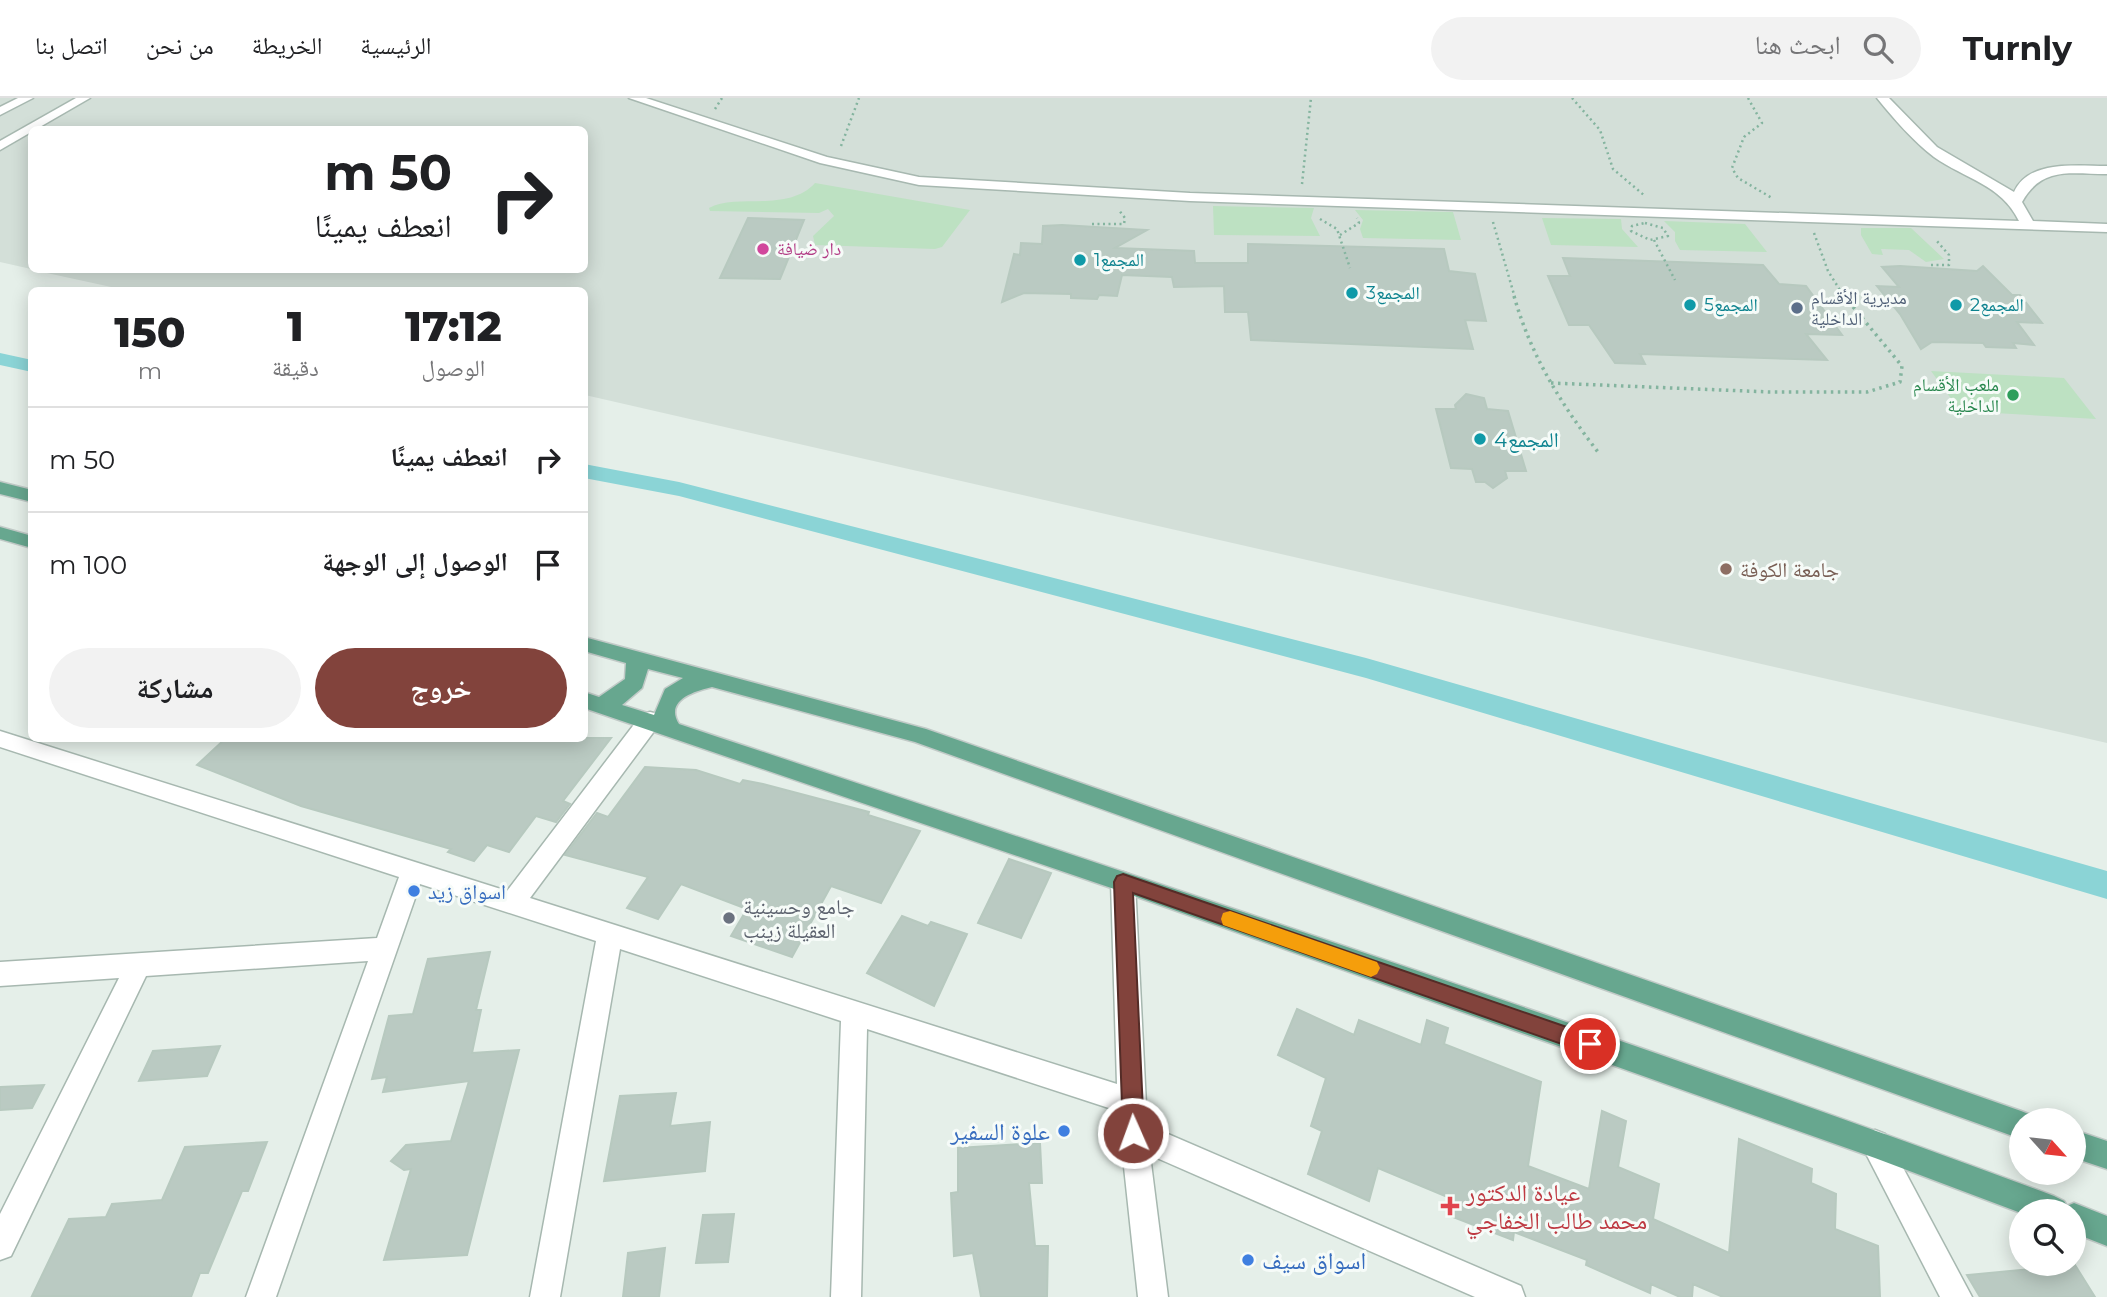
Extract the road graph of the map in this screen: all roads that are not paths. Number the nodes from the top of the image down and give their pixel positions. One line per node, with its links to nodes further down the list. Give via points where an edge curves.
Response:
1 (27, 98): 5 (street)
2 (84, 98): 6 (street)
3 (635, 98): 11 (street, via 824,160 919,181 1303,201)
4 (1883, 98): 10 (street, via 1938,155 1981,175)
5 (0, 112)
6 (35, 126)
7 (28, 130): 8 (street)
8 (0, 146)
9 (2107, 170): 10 (street, via 2038,175 2019,190)
10 (2017, 200): 11 (street)
11 (2028, 225): 12 (street)
12 (2107, 228)
13 (0, 488): 14 (main road)
14 (28, 495)
15 (0, 533): 16 (main road)
16 (28, 541)
17 (588, 645): 18 (main road)
18 (635, 659): 19 (main road); 20 (main road, via 635,681 622,695)
19 (718, 681): 21 (main road, via 697,681 676,691); 33 (main road, via 918,736)
20 (593, 703): 21 (main road)
21 (659, 723): 25 (main road); 26 (street)
22 (0, 739): 23 (street)
23 (31, 743): 24 (street)
24 (413, 872): 26 (street); 28 (street)
25 (1123, 882): 32 (street); 35 (main road)
26 (512, 903): 27 (street)
27 (610, 935): 31 (street); 44 (street)
28 (384, 949): 29 (street); 43 (street)
29 (137, 967): 30 (street); 41 (street)
30 (0, 974)
31 (855, 1013): 32 (street); 45 (street)
32 (1132, 1102): 34 (street)
33 (2009, 1121)
34 (1133, 1133): 42 (street); 46 (street)
35 (1875, 1143): 38 (main road); 48 (street)
36 (2086, 1148): 37 (main road)
37 (2107, 1156)
38 (2022, 1199)
39 (2086, 1223): 40 (main road)
40 (2107, 1231)
41 (0, 1245)
42 (1476, 1289): 47 (street)
43 (261, 1297)
44 (545, 1297)
45 (846, 1297)
46 (1153, 1297)
47 (1510, 1297)
48 (1957, 1297)

